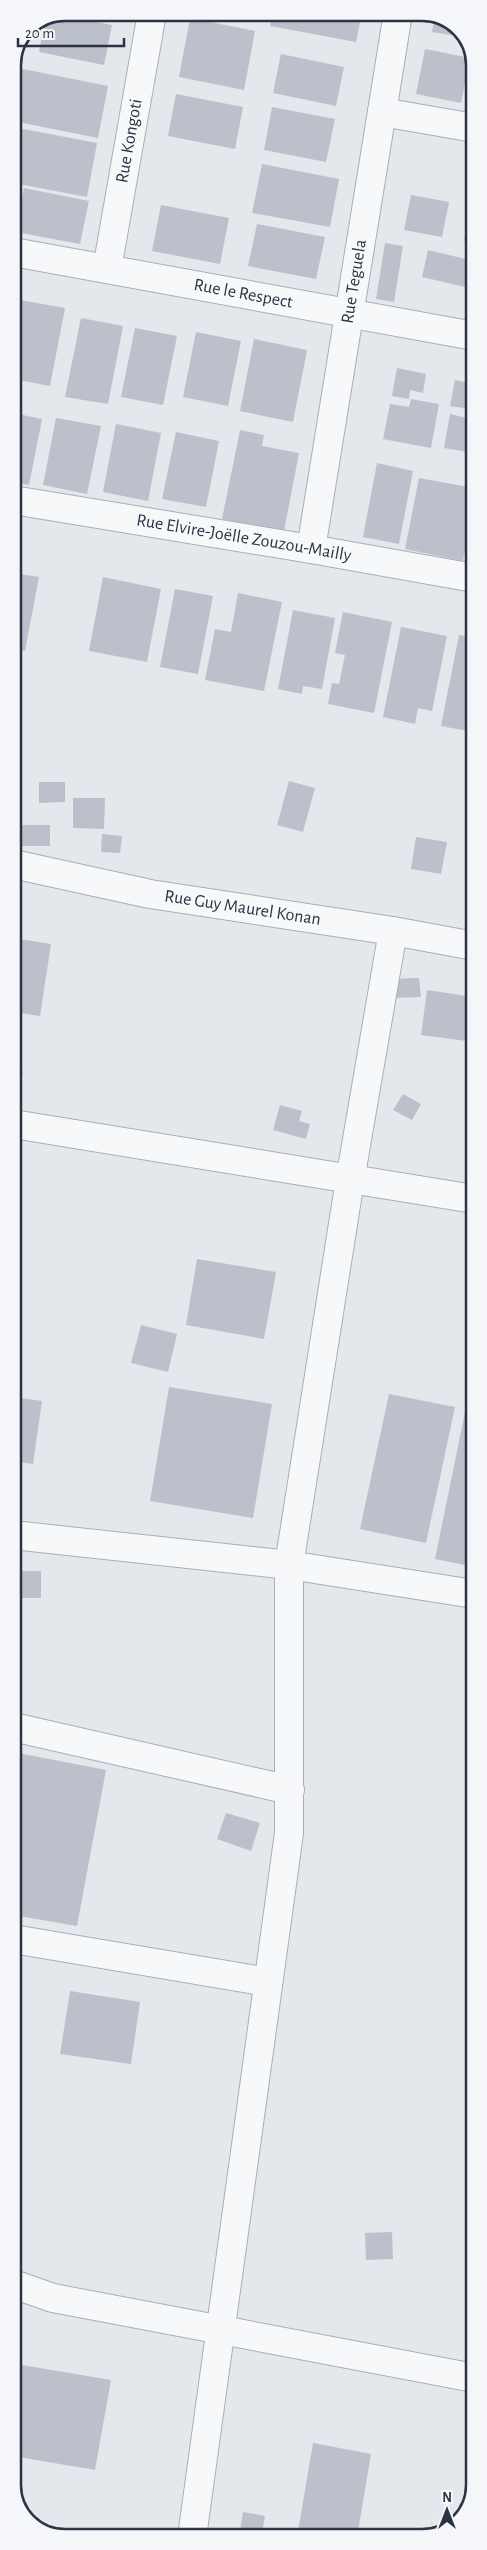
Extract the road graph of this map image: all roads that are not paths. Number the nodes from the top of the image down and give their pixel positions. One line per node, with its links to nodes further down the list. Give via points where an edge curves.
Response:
1 (151, 21): 6 (street, Rue Kongoti)
2 (397, 21): 3 (street, Rue Teguela)
3 (382, 112): 4 (street); 7 (street, Rue Teguela)
4 (466, 127)
5 (21, 254): 6 (street, Rue le Respect)
6 (108, 269): 7 (street, Rue le Respect)
7 (350, 313): 8 (street, Rue le Respect); 10 (street, Rue Teguela)
8 (466, 335)
9 (21, 501): 10 (street, Rue Elvire-Joëlle Zouzou-Mailly)
10 (311, 548): 11 (street, Rue Elvire-Joëlle Zouzou-Mailly)
11 (466, 577)
12 (21, 866): 13 (street, Rue Guy Maurel Konan, via 150,894)
13 (393, 931): 14 (street, Rue Guy Maurel Konan); 16 (street)
14 (466, 945)
15 (21, 1125): 16 (street)
16 (350, 1180): 17 (street); 19 (street)
17 (466, 1198)
18 (21, 1536): 19 (street)
19 (288, 1565): 20 (street); 22 (street)
20 (466, 1593)
21 (21, 1729): 22 (street)
22 (290, 1790): 24 (street, via 289,1834)
23 (21, 1940): 24 (street)
24 (268, 1982): 26 (street)
25 (21, 2287): 26 (street, via 53,2298)
26 (220, 2328): 27 (street); 28 (street)
27 (466, 2376)
28 (193, 2529)

